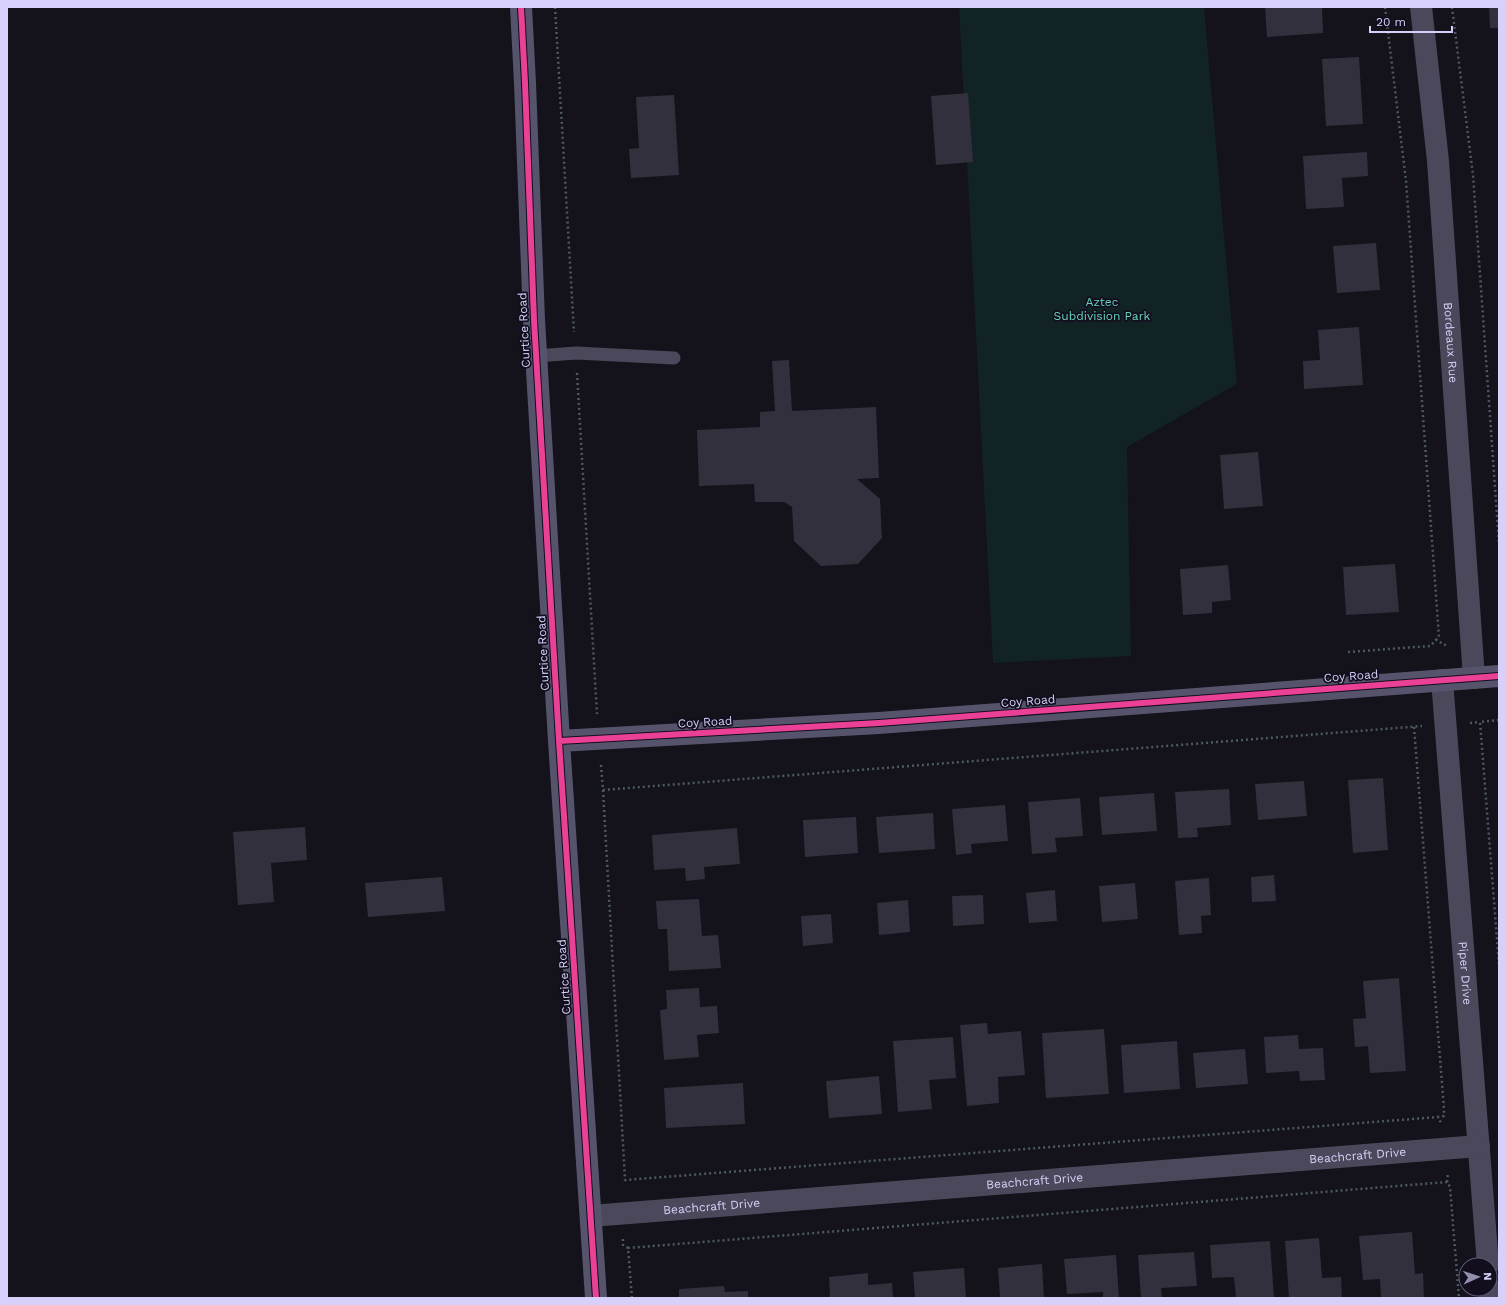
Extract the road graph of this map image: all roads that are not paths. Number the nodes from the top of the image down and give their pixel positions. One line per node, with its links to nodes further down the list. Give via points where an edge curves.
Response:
1 (521, 7): 3 (street, Curtice Road)
2 (1421, 7): 6 (street, Bordeaux Rue, via 1438,161)
3 (536, 356): 4 (lane, via 576,353); 8 (street, Curtice Road)
4 (674, 358)
5 (1499, 676): 6 (street, Coy Road)
6 (1474, 678): 7 (street, Coy Road)
7 (1442, 680): 8 (street, Coy Road, via 879,723); 9 (street, Piper Drive)
8 (559, 741): 10 (street, Curtice Road)
9 (1479, 1146): 10 (street, Beachcraft Drive); 11 (street, Piper Drive)
10 (591, 1216): 12 (street, Curtice Road)
11 (1487, 1257)
12 (596, 1298)

